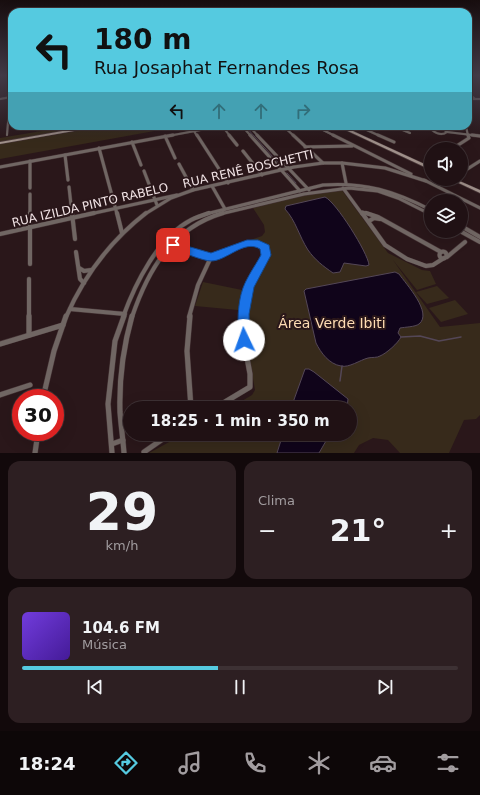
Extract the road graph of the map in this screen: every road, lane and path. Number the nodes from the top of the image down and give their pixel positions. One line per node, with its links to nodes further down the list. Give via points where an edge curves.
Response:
1 (475, 99): 2 (street)
2 (480, 99)
3 (8, 123): 20 (street)
4 (73, 130): 23 (street)
5 (200, 130): 16 (street)
6 (225, 130): 27 (street)
7 (246, 130): 46 (street)
8 (253, 130): 43 (street)
9 (287, 130): 29 (street)
10 (323, 130): 28 (street)
11 (348, 130): 41 (street)
12 (367, 130): 25 (street)
13 (403, 130): 18 (street)
14 (432, 130): 17 (street, via 436,133)
15 (467, 130): 19 (street)
16 (194, 131): 21 (street); 51 (street)
17 (447, 132): 19 (street)
18 (410, 133)
19 (469, 135): 22 (street); 26 (street)
20 (7, 136)
21 (164, 136): 24 (street); 33 (street)
22 (480, 136)
23 (0, 142)
24 (132, 142): 30 (street); 40 (street)
25 (394, 142)
26 (463, 142)
27 (237, 145)
28 (354, 146): 29 (street); 38 (street)
29 (305, 147): 36 (street)
30 (99, 148): 32 (street); 77 (street)
31 (243, 151): 49 (street)
32 (65, 155): 34 (street); 50 (street)
33 (175, 158)
34 (30, 161): 42 (street); 59 (street)
35 (480, 161): 45 (street)
36 (323, 163): 37 (street, RUA RENÊ BOSCHETTI); 43 (street, RUA RENÊ BOSCHETTI)
37 (342, 163): 44 (street, RUA RENÊ BOSCHETTI); 52 (street)
38 (389, 163): 44 (street); 48 (street)
39 (179, 164): 63 (street)
40 (141, 165)
41 (424, 166)
42 (0, 167)
43 (289, 168): 46 (street, RUA RENÊ BOSCHETTI); 53 (street)
44 (384, 168): 48 (street, RUA RENÊ BOSCHETTI)
45 (468, 169)
46 (282, 170): 49 (street, RUA RENÊ BOSCHETTI); 55 (street)
47 (144, 171): 73 (street)
48 (406, 172): 79 (street, RUA RENÊ BOSCHETTI)
49 (262, 175): 51 (street, RUA RENÊ BOSCHETTI)
50 (68, 180)
51 (228, 183): 54 (street, RUA RENÊ BOSCHETTI)
52 (347, 184): 58 (street, via 335,183); 62 (street, via 354,186); 76 (street, via 375,186)
53 (304, 185): 55 (street); 60 (street)
54 (212, 186): 63 (street, RUA RENÊ BOSCHETTI); 78 (street)
55 (296, 186): 64 (street)
56 (467, 186): 69 (street)
57 (69, 187): 82 (street)
58 (315, 187): 60 (street); 65 (street)
59 (30, 188)
60 (308, 188): 64 (street); 67 (street)
61 (343, 188): 62 (street); 65 (street); 68 (street)
62 (351, 188): 68 (street); 81 (street, via 368,189 393,196)
63 (193, 190): 70 (street, RUA RENÊ BOSCHETTI)
64 (300, 190): 66 (street); 72 (street)
65 (318, 190): 67 (street)
66 (292, 192): 74 (street, via 294,193); 78 (street)
67 (311, 192): 72 (street)
68 (346, 192): 80 (street)
69 (480, 192)
70 (184, 193): 73 (street, RUA IZILDA PINTO RABELO); 75 (street, RUA RENÊ BOSCHETTI)
71 (30, 194): 87 (street)
72 (302, 194): 74 (street)
73 (155, 199): 75 (street); 77 (street, RUA IZILDA PINTO RABELO)
74 (272, 201): 98 (street, via 216,216 188,229)
75 (157, 205): 86 (street, RUA RENÊ BOSCHETTI)
76 (424, 206)
77 (116, 208): 82 (street, RUA IZILDA PINTO RABELO); 84 (street)
78 (225, 208): 97 (street, via 191,220)
79 (480, 208)
80 (362, 212): 83 (street); 85 (street)
81 (424, 212)
82 (72, 218): 87 (street, RUA IZILDA PINTO RABELO); 94 (street)
83 (385, 220): 85 (street, via 374,218); 103 (street)
84 (120, 222): 86 (street, via 124,226); 89 (street)
85 (369, 222): 108 (street, via 391,250 426,267)
86 (131, 225): 89 (street, RUA RENÊ BOSCHETTI)
87 (30, 228): 90 (street, RUA IZILDA PINTO RABELO); 109 (street)
88 (468, 230): 93 (street)
89 (122, 233): 111 (street, RUA RENÊ BOSCHETTI)
90 (0, 234)
91 (468, 234): 93 (street)
92 (468, 235): 96 (street)
93 (480, 237)
94 (75, 239)
95 (465, 242): 100 (street)
96 (480, 242)
97 (164, 243): 98 (street); 99 (street)
98 (172, 245): 102 (street); 105 (street)
99 (158, 250): 102 (street); 104 (street)
100 (452, 251): 103 (street); 106 (street)
101 (76, 252): 110 (street)
102 (166, 252): 107 (street)
103 (440, 254): 106 (street); 108 (street)
104 (154, 256): 107 (street); 115 (street, via 131,295)
105 (211, 257): 122 (street, via 191,305 186,338); 123 (street, via 247,243 258,244 266,250 266,255 248,287 243,314 251,384 248,390)
106 (446, 257): 108 (street)
107 (161, 258): 124 (street, via 136,305 124,345 120,409)
108 (438, 261)
109 (30, 264)
110 (78, 267): 111 (street, via 84,271); 113 (street, via 80,279)
111 (92, 269): 113 (street, RUA RENÊ BOSCHETTI)
112 (29, 279): 117 (street)
113 (84, 283): 114 (street, RUA RENÊ BOSCHETTI)
114 (70, 309): 115 (street); 116 (street, RUA RENÊ BOSCHETTI)
115 (125, 314): 128 (street, via 115,341 108,404)
116 (62, 325): 117 (street); 120 (street, RUA RENÊ BOSCHETTI)
117 (29, 335): 118 (street)
118 (0, 344)
119 (30, 385): 121 (street)
120 (45, 389)
121 (0, 395)
122 (192, 401)
123 (228, 401)
124 (123, 440): 128 (street)
125 (37, 441): 130 (street)
126 (123, 441): 132 (street)
127 (159, 441): 129 (street)
128 (112, 444): 131 (street)
129 (144, 452)
130 (35, 453)
131 (112, 453)
132 (124, 453)

